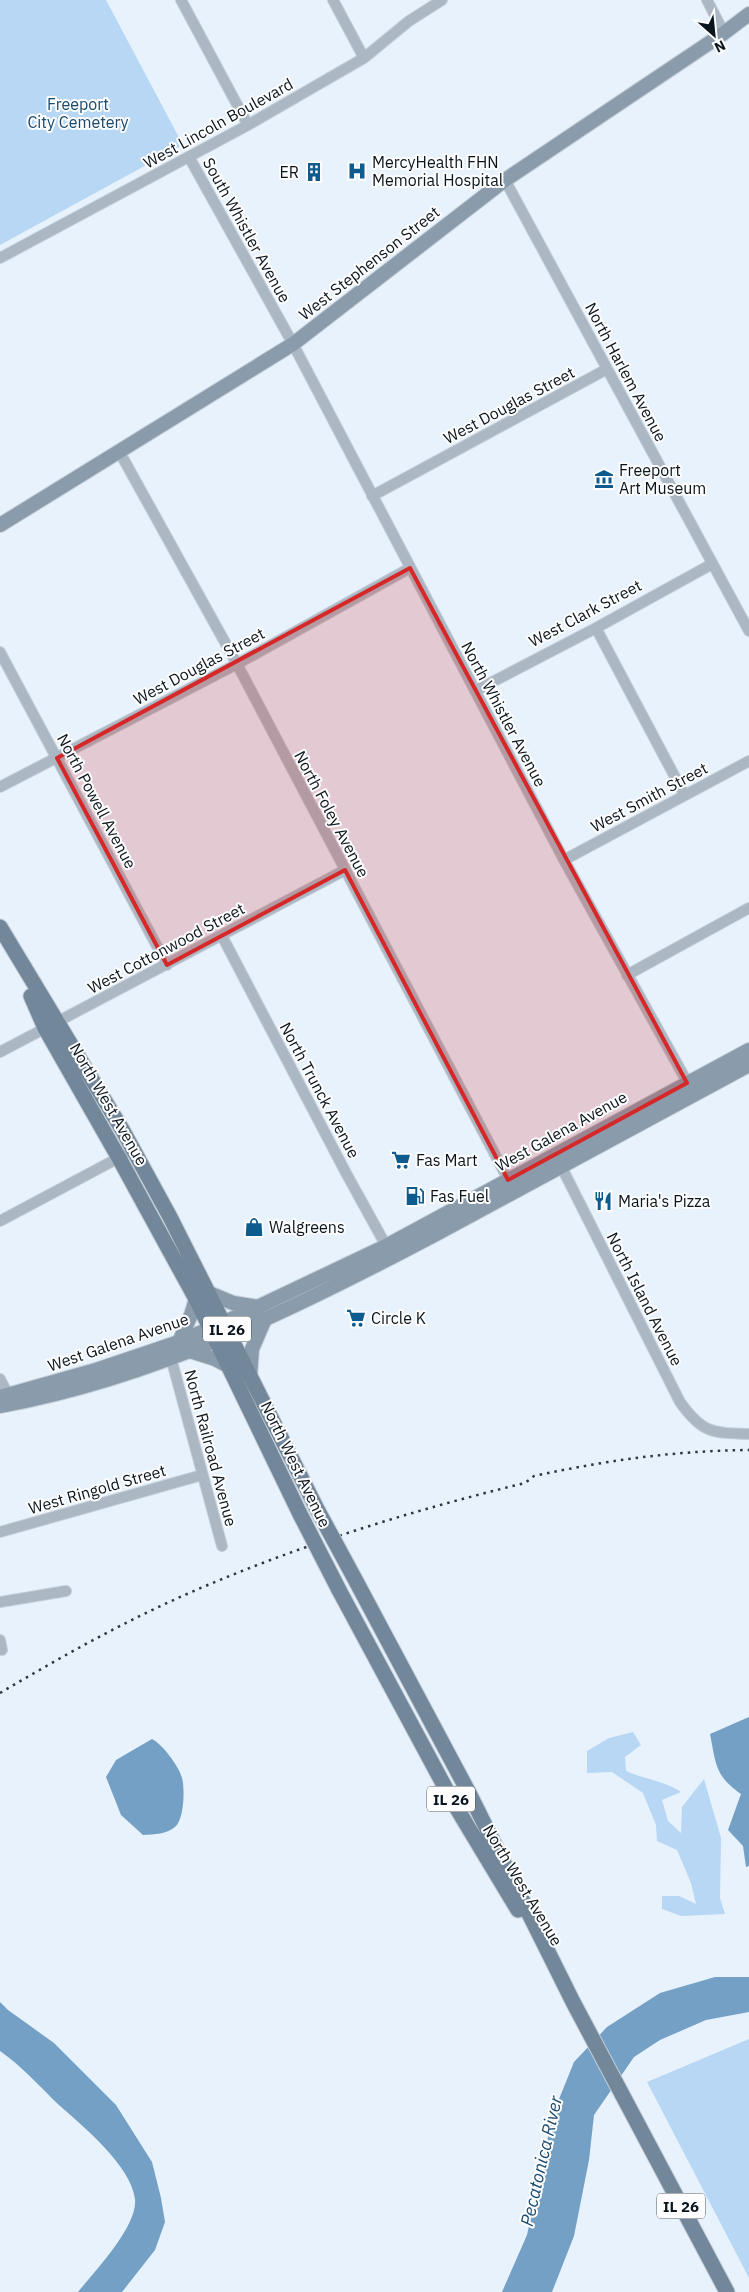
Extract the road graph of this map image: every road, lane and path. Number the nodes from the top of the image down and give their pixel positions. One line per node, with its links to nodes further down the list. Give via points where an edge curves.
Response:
1 (182, 0): 8 (street)
2 (334, 0): 7 (street)
3 (442, 0): 7 (street, West Lincoln Boulevard, via 409,21)
4 (707, 0): 6 (street)
5 (749, 14): 6 (main road, West Stephenson Street)
6 (724, 34): 10 (main road, West Stephenson Street)
7 (364, 58): 8 (street, West Lincoln Boulevard)
8 (248, 125): 9 (street, West Lincoln Boulevard)
9 (189, 157): 11 (street, West Lincoln Boulevard); 12 (street, South Whistler Avenue)
10 (505, 180): 12 (main road, West Stephenson Street); 13 (street, North Harlem Avenue)
11 (0, 258)
12 (293, 344): 14 (main road, West Stephenson Street); 15 (street, North Whistler Avenue)
13 (607, 369): 15 (street, West Douglas Street); 17 (street, North Harlem Avenue)
14 (119, 451): 16 (main road, West Stephenson Street); 22 (street, North Foley Avenue)
15 (372, 496): 18 (street, North Whistler Avenue)
16 (0, 525)
17 (712, 564): 19 (street, West Clark Street); 20 (street, North Harlem Avenue)
18 (410, 568): 22 (street, West Douglas Street); 23 (street, North Whistler Avenue)
19 (596, 628): 23 (street, West Clark Street); 27 (street)
20 (749, 631)
21 (0, 652): 24 (street, North Powell Avenue)
22 (237, 664): 24 (street, West Douglas Street); 29 (street, North Foley Avenue)
23 (475, 690): 28 (street, North Whistler Avenue)
24 (57, 758): 26 (street, West Douglas Street); 33 (street, North Powell Avenue)
25 (749, 761): 27 (street, West Smith Street)
26 (0, 787)
27 (684, 794): 28 (street, West Smith Street)
28 (564, 860): 34 (street, North Whistler Avenue)
29 (345, 870): 32 (street, West Cottonwood Street); 44 (street, North Foley Avenue)
30 (749, 908): 34 (street)
31 (1, 932): 35 (main road, North West Avenue / IL 26)
32 (222, 936): 33 (street, West Cottonwood Street); 46 (street, North Trunck Avenue)
33 (167, 965): 35 (street, West Cottonwood Street)
34 (627, 975): 39 (street, North Whistler Avenue)
35 (51, 1025): 37 (street, West Cottonwood Street); 40 (main road, North West Avenue / IL 26); 42 (main road, North West Avenue / IL 26)
36 (749, 1050): 39 (main road, West Galena Avenue)
37 (0, 1052)
38 (749, 1065): 39 (main road, West Galena Avenue)
39 (690, 1089): 41 (main road, West Galena Avenue); 43 (main road, West Galena Avenue)
40 (134, 1150): 42 (street); 47 (main road, North West Avenue / IL 26)
41 (555, 1155): 43 (street, North Island Avenue); 44 (main road, West Galena Avenue)
42 (120, 1158): 45 (street); 47 (main road, North West Avenue / IL 26)
43 (562, 1167): 44 (main road, West Galena Avenue); 57 (street, North Island Avenue, via 680,1402 700,1426 725,1433)
44 (512, 1186): 46 (main road, West Galena Avenue)
45 (0, 1221)
46 (389, 1251): 48 (main road, West Galena Avenue)
47 (202, 1296): 48 (main road); 49 (main road, North West Avenue / IL 26); 50 (main road)
48 (261, 1313): 49 (main road, West Galena Avenue); 54 (main road, via 252,1349)
49 (220, 1332): 50 (main road, West Galena Avenue); 51 (main road, West Galena Avenue); 53 (main road, North West Avenue / IL 26); 54 (main road, North West Avenue / IL 26)
50 (179, 1342): 56 (main road, West Galena Avenue)
51 (190, 1351): 52 (main road, West Galena Avenue); 53 (main road)
52 (171, 1358): 56 (main road, West Galena Avenue, via 97,1383); 58 (street, North Railroad Avenue)
53 (230, 1367): 63 (main road, North West Avenue / IL 26, bridge, via 300,1514 453,1802)
54 (250, 1377): 63 (main road, North West Avenue / IL 26, bridge, via 470,1793)
55 (0, 1379): 56 (street)
56 (5, 1400)
57 (749, 1434)
58 (202, 1475): 59 (street, West Ringold Street); 60 (street, North Railroad Avenue)
59 (0, 1532)
60 (222, 1546)
61 (66, 1591): 62 (street)
62 (0, 1602)
63 (573, 2002): 64 (main road, North West Avenue / IL 26)
64 (727, 2292)

